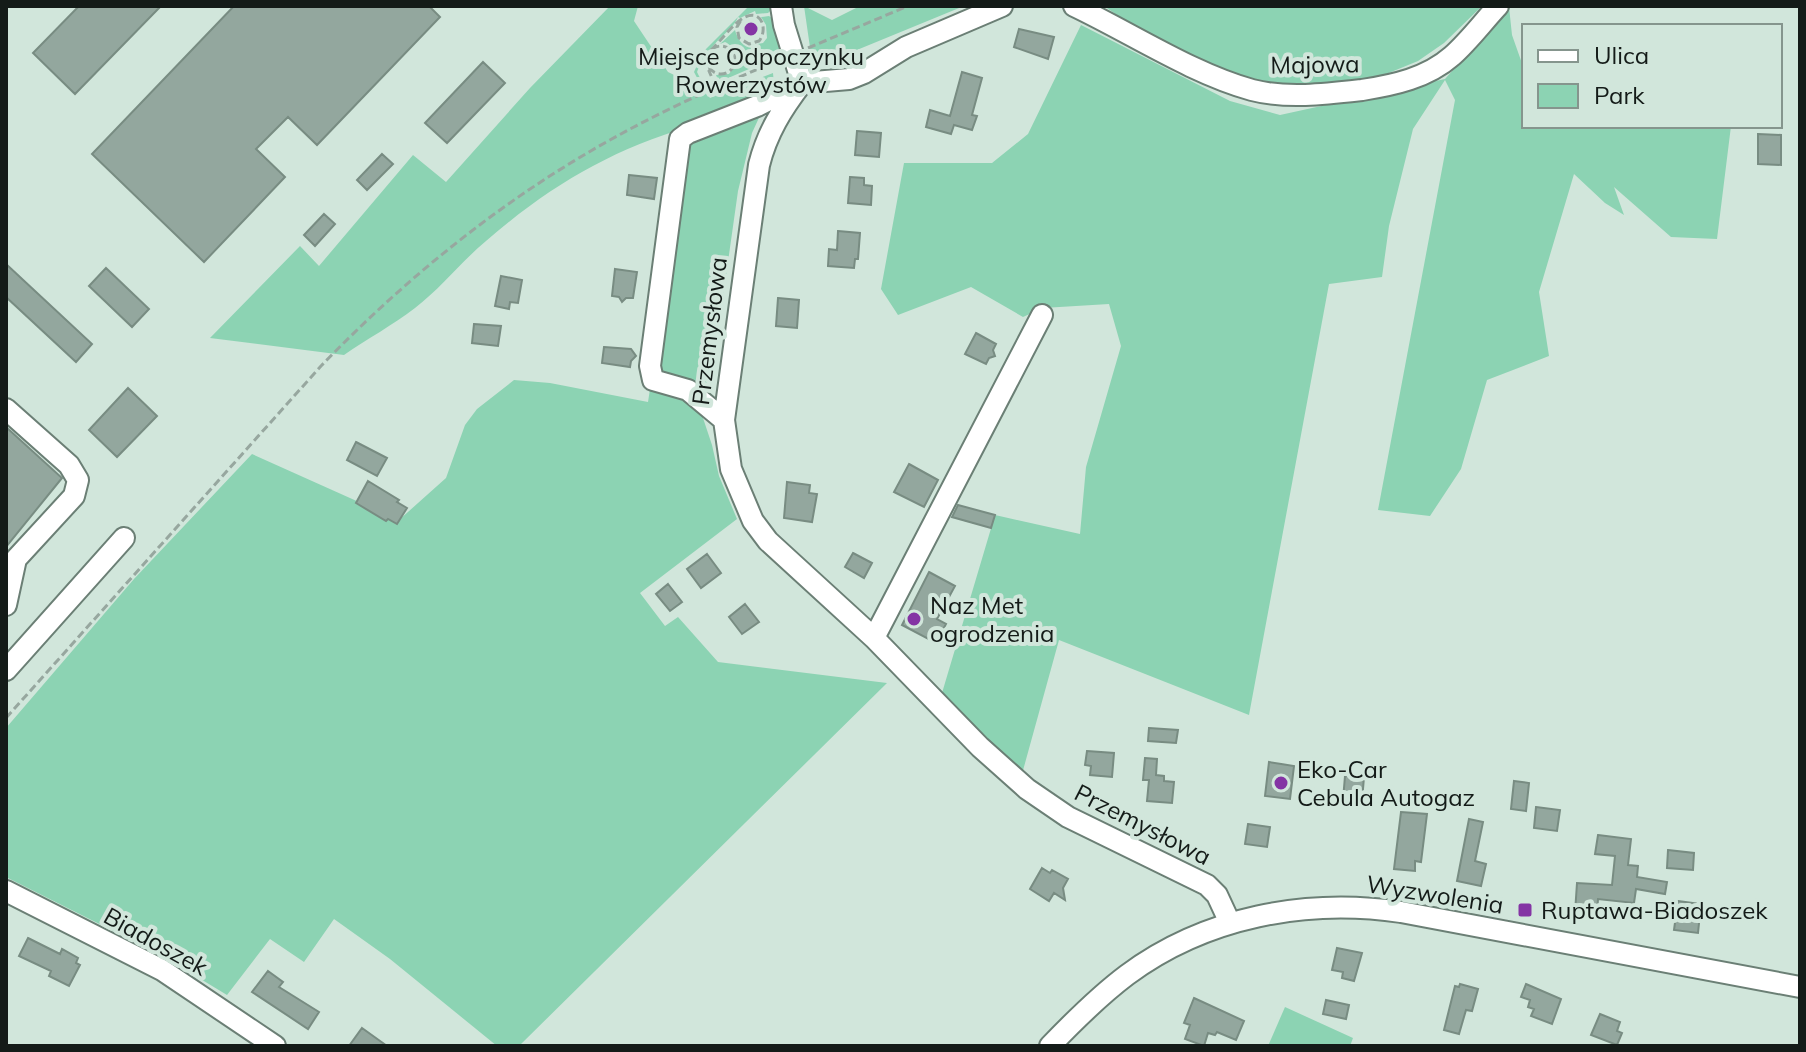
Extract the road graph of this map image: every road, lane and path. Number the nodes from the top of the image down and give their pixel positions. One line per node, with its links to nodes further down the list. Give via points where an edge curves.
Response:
1 (781, 6): 12 (street)
2 (908, 6): 12 (path)
3 (1002, 6): 16 (street, via 906,47 849,79)
4 (1074, 6): 5 (street, Majowa, via 1207,73 1253,90 1286,94 1391,86 1413,79 1452,56)
5 (1498, 6)
6 (743, 19): 7 (path); 9 (path, via 737,27 739,38); 9 (path, via 756,17 764,24); 10 (path)
7 (748, 23)
8 (754, 35): 9 (path)
9 (757, 42)
10 (711, 50): 11 (path, via 720,46); 15 (path)
11 (732, 51): 13 (path); 15 (path, via 735,60 729,72)
12 (795, 53): 16 (street); 17 (path)
13 (727, 55)
14 (717, 64): 15 (path)
15 (710, 69): 17 (path)
16 (802, 83): 20 (street, Przemysłowa, via 779,113 759,165); 20 (street, via 680,139 650,366 653,380 688,390)
17 (716, 87): 25 (path, via 552,175 407,283 321,366)
18 (1042, 315): 23 (street)
19 (6, 409): 22 (street, via 69,465 78,480 74,496 16,559)
20 (724, 420): 23 (street, Przemysłowa, via 731,469 753,521)
21 (124, 538): 24 (street)
22 (6, 605)
23 (874, 638): 27 (street, Przemysłowa, via 1027,789 1068,817 1207,885)
24 (6, 670)
25 (6, 718)
26 (6, 891): 29 (street, Biadoszek, via 162,970)
27 (1230, 923): 28 (street, Wyzwolenia, via 1299,909 1371,908); 30 (street, Wyzwolenia, via 1130,973)
28 (1800, 987)
29 (275, 1046)
30 (1050, 1046)

